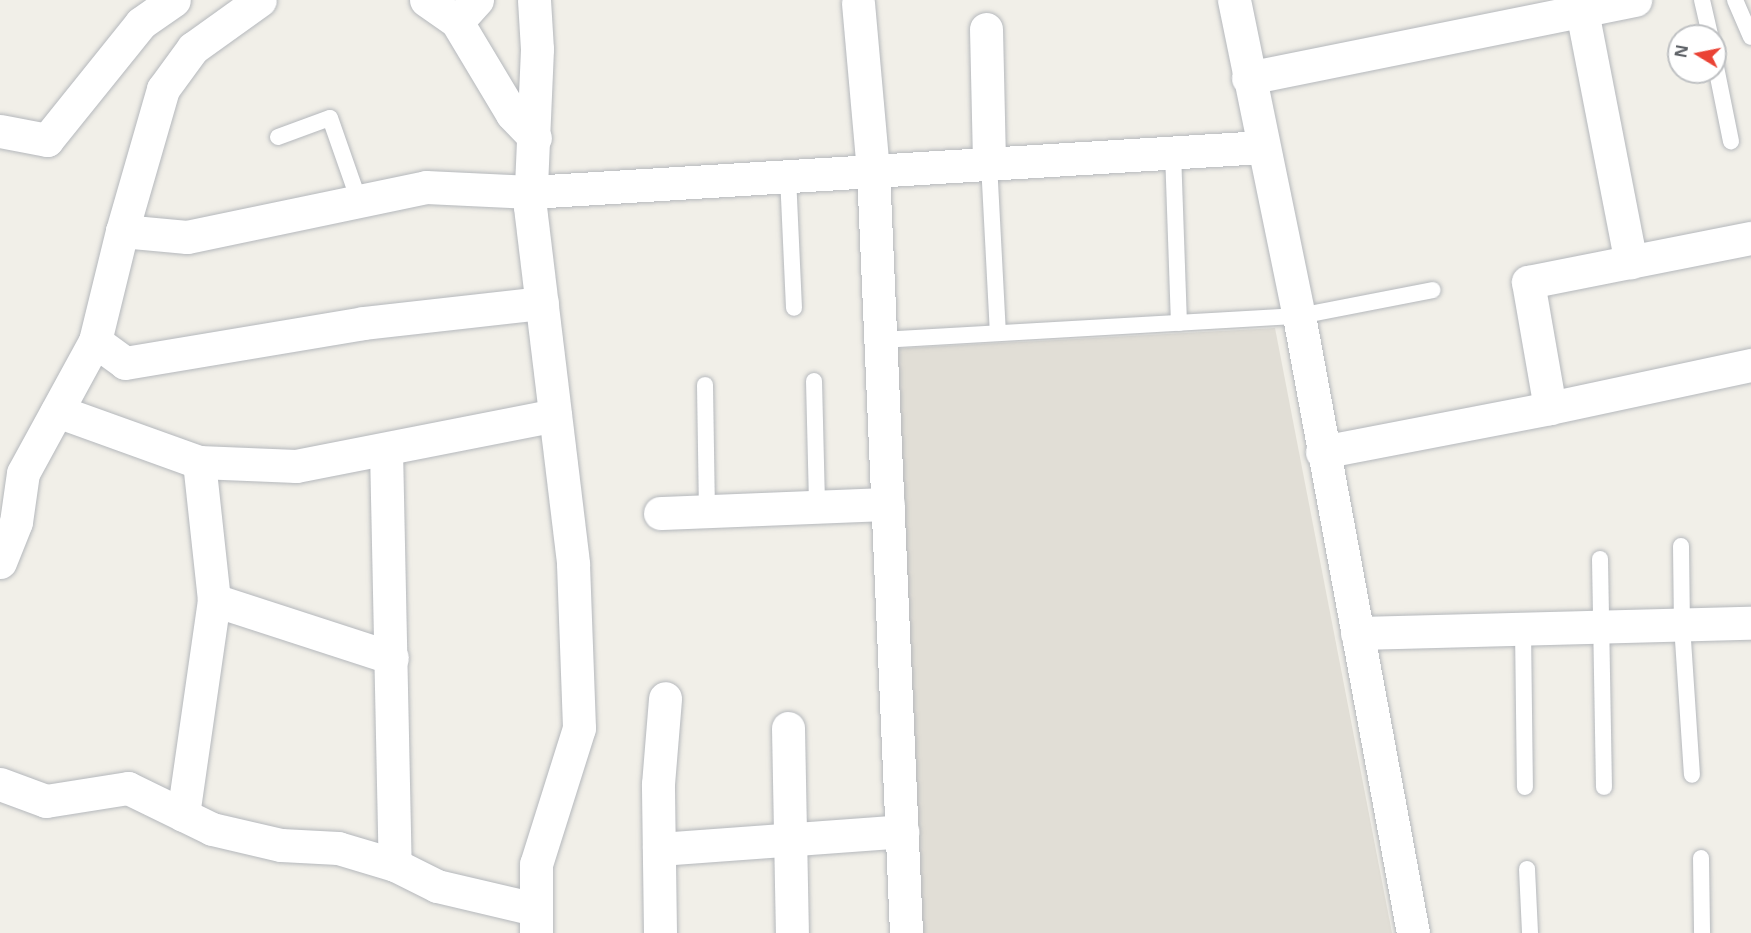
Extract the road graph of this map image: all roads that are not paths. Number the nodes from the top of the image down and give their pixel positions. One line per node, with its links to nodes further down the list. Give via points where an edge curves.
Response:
1 (174, 0): 17 (street, via 141,23 47,140)
2 (260, 0): 28 (street, via 193,48 163,89)
3 (426, 0): 10 (street)
4 (534, 0): 19 (street)
5 (1234, 0): 15 (street)
6 (1635, 0): 11 (street)
7 (1702, 0): 12 (lane)
8 (1735, 0): 14 (lane)
9 (858, 3): 24 (street)
10 (467, 11): 19 (street, via 512,114)
11 (1582, 11): 15 (street); 30 (street)
12 (1707, 24)
13 (986, 29): 23 (street)
14 (1751, 37)
15 (1248, 78): 21 (street)
16 (1719, 84): 20 (lane)
17 (0, 131)
18 (278, 137): 27 (lane, via 330,118)
19 (535, 138): 26 (street)
20 (1731, 141)
21 (1262, 147): 22 (street); 34 (street)
22 (1173, 152): 23 (street); 35 (lane)
23 (989, 164): 24 (street); 36 (lane)
24 (873, 170): 25 (street); 37 (street)
25 (788, 176): 26 (street); 33 (lane)
26 (531, 192): 27 (street, via 426,187); 32 (street)
27 (359, 201): 28 (street, via 187,237)
28 (122, 231): 38 (street)
29 (1751, 238): 30 (street)
30 (1631, 262): 42 (street, via 1528,282)
31 (1432, 290): 34 (lane)
32 (542, 303): 38 (street, via 363,323 125,363); 44 (street)
33 (794, 308)
34 (1299, 316): 35 (lane); 46 (street)
35 (1179, 323): 36 (lane)
36 (998, 333): 37 (lane)
37 (880, 340): 48 (street)
38 (95, 341): 43 (street)
39 (1751, 365): 42 (street)
40 (814, 381): 49 (lane)
41 (705, 385): 50 (lane)
42 (1550, 408): 46 (street)
43 (57, 411): 47 (street); 54 (street, via 23,473 16,522)
44 (555, 415): 45 (street); 75 (street, via 573,564 579,728 536,864)
45 (386, 449): 47 (street, via 296,466); 61 (street)
46 (1322, 452): 60 (street)
47 (199, 462): 55 (street)
48 (888, 504): 49 (street); 69 (street)
49 (818, 507): 50 (street)
50 (707, 511): 51 (street)
51 (660, 513)
52 (1681, 546): 57 (lane)
53 (1600, 559): 58 (lane)
54 (0, 562)
55 (214, 600): 61 (street); 68 (street)
56 (1751, 623): 57 (street)
57 (1682, 625): 58 (street); 64 (lane)
58 (1602, 627): 59 (street); 66 (lane)
59 (1523, 629): 60 (street); 67 (lane)
60 (1357, 633): 79 (street)
61 (392, 658): 73 (street)
62 (665, 698): 71 (street, via 658,784)
63 (788, 728): 70 (street)
64 (1692, 775)
65 (0, 784): 68 (street, via 46,801 128,789)
66 (1604, 787)
67 (1525, 788)
68 (183, 815): 73 (street, via 212,829 270,843 338,848)
69 (902, 831): 70 (street); 78 (street)
70 (789, 839): 71 (street); 77 (street)
71 (659, 849): 76 (street)
72 (1701, 858): 81 (lane)
73 (396, 865): 75 (street, via 437,886)
74 (1527, 869): 80 (lane)
75 (535, 921)
76 (660, 933)
77 (792, 933)
78 (906, 933)
79 (1413, 933)
80 (1530, 933)
81 (1702, 933)

